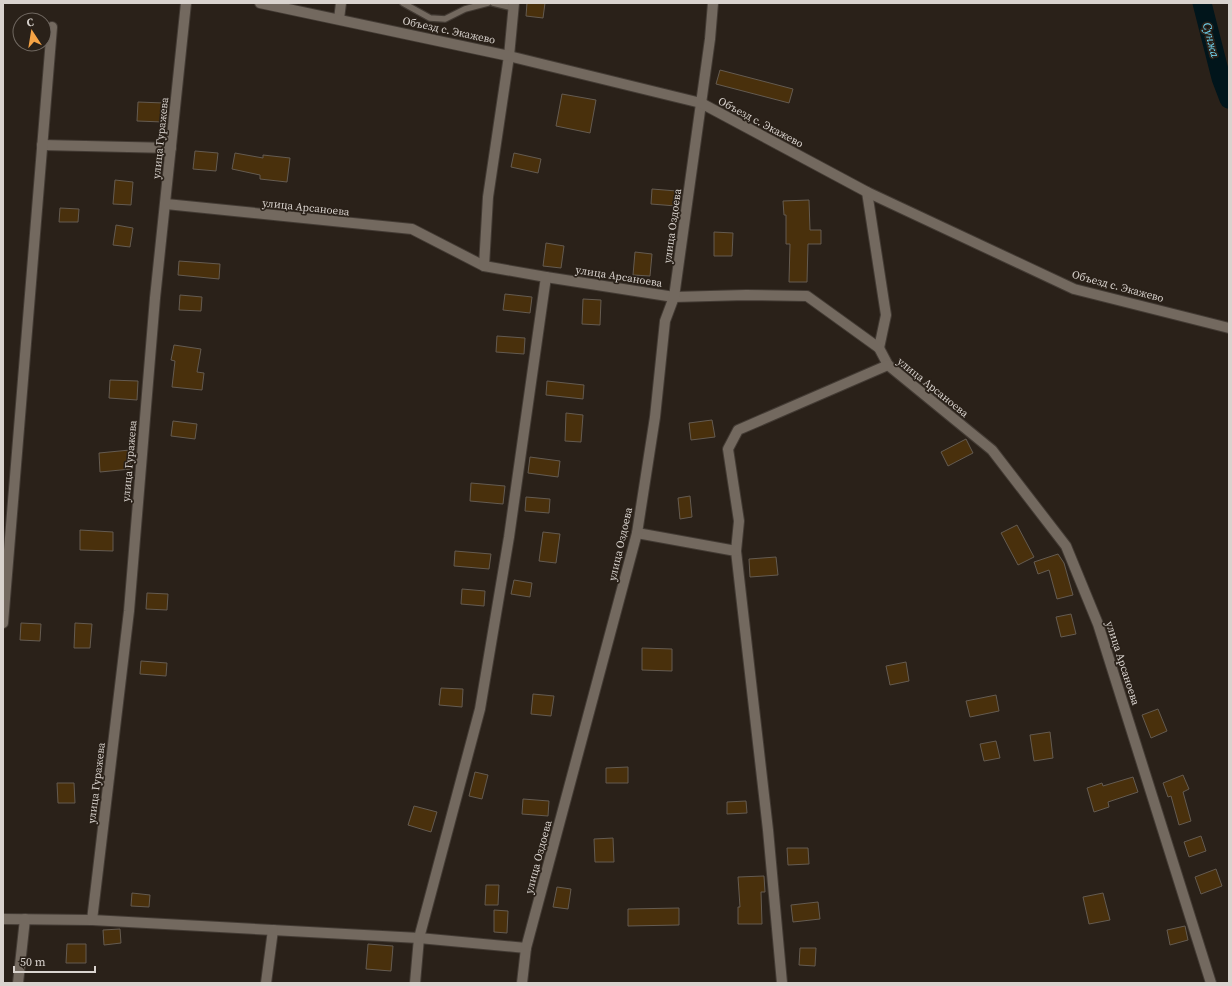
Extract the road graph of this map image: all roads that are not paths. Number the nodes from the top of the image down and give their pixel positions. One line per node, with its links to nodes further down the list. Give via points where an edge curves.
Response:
1 (186, 3): 14 (street, улица Гуражева)
2 (260, 3): 9 (street, Объезд с. Экажево)
3 (341, 3): 9 (street)
4 (403, 3): 5 (lane, via 430,18 446,19 465,9)
5 (488, 3)
6 (494, 3): 8 (lane)
7 (713, 3): 12 (street, улица Оздоева)
8 (513, 6): 11 (street)
9 (339, 19): 11 (street, Объезд с. Экажево)
10 (50, 52): 13 (street)
11 (509, 56): 12 (street, Объезд с. Экажево); 17 (street, via 488,197)
12 (700, 103): 15 (street, Объезд с. Экажево); 19 (street, улица Оздоева)
13 (42, 145): 14 (street); 25 (street)
14 (172, 148): 16 (street, улица Гуражева)
15 (867, 192): 20 (street, Объезд с. Экажево, via 1074,289); 21 (street, via 886,315)
16 (166, 204): 17 (street, улица Арсаноева, via 412,229); 28 (street, улица Гуражева, via 155,298 128,611)
17 (484, 266): 18 (street, улица Арсаноева)
18 (546, 277): 19 (street, улица Арсаноева); 30 (street, via 509,537 480,710)
19 (674, 297): 21 (street, улица Арсаноева, via 807,296); 23 (street, улица Оздоева, via 665,321 655,417)
20 (1229, 328)
21 (879, 348): 22 (street, улица Арсаноева)
22 (888, 365): 24 (street, via 738,430 728,449 739,521); 37 (street, улица Арсаноева, via 992,450 1066,546 1098,624)
23 (637, 533): 24 (street); 31 (street, улица Оздоева)
24 (736, 551): 36 (street, via 768,830)
25 (3, 623)
26 (3, 919): 27 (street)
27 (25, 919): 28 (street); 32 (street)
28 (92, 920): 29 (street)
29 (274, 930): 30 (street); 33 (street)
30 (419, 938): 31 (street); 34 (street)
31 (526, 948): 35 (street, улица Оздоева)
32 (18, 983)
33 (266, 983)
34 (415, 983)
35 (522, 983)
36 (782, 983)
37 (1211, 983)

